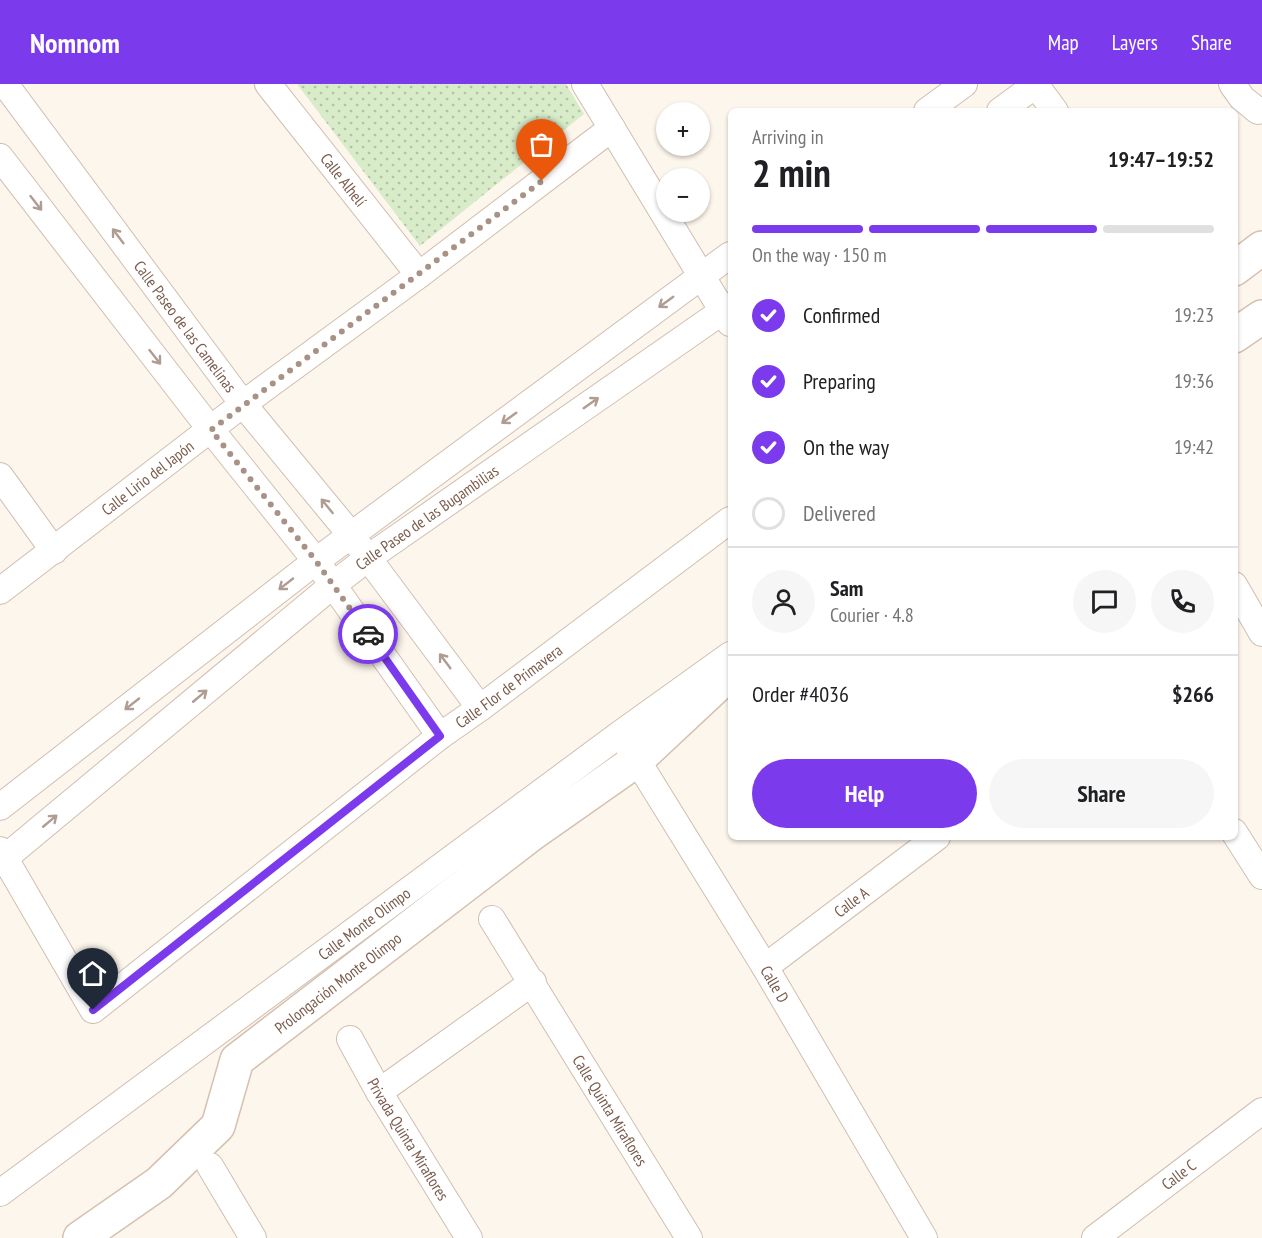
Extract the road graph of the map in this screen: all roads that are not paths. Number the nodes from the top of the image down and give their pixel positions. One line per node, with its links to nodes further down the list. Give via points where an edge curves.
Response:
1 (5, 84): 21 (street, Calle Paseo de las Camelinas, one-way to 1)
2 (268, 84): 16 (street, Calle Alhelí)
3 (585, 84): 11 (street)
4 (964, 84): 7 (street)
5 (1036, 84): 8 (street); 9 (street)
6 (1232, 84): 10 (street, via 1242,98)
7 (931, 108)
8 (1004, 108)
9 (1053, 108)
10 (1260, 110)
11 (612, 128): 16 (street, Calle Lirio del Japón); 17 (street)
12 (0, 157): 22 (street, one-way to 22)
13 (1262, 248): 15 (main road)
14 (728, 257): 17 (street, Calle Paseo de las Bugambilias)
15 (1238, 266)
16 (418, 274): 21 (street, Calle Lirio del Japón)
17 (701, 277): 18 (street); 25 (street, Calle Paseo de las Bugambilias, one-way to 25)
18 (728, 314): 27 (street, Calle Paseo de las Bugambilias, one-way to 18)
19 (1262, 317): 20 (main road)
20 (1238, 333)
21 (243, 404): 22 (street, Calle Lirio del Japón); 25 (street, Calle Paseo de las Camelinas, one-way to 21)
22 (211, 430): 26 (street, Calle Lirio del Japón); 28 (street)
23 (0, 476): 26 (street)
24 (728, 522): 35 (street, Calle Flor de Primavera)
25 (351, 535): 27 (street, Calle Paseo de las Camelinas); 28 (street, Calle Paseo de las Bugambilias)
26 (54, 551): 30 (street, Calle Lirio del Japón)
27 (368, 558): 29 (street, Calle Paseo de las Bugambilias); 35 (street, Calle Paseo de las Camelinas, one-way to 27)
28 (316, 561): 29 (street); 38 (street, Calle Paseo de las Bugambilias, one-way to 38)
29 (333, 585): 36 (street); 42 (street, Calle Paseo de las Bugambilias, one-way to 29)
30 (0, 591)
31 (1238, 592): 32 (street)
32 (1261, 630)
33 (728, 657): 37 (street)
34 (728, 674): 37 (main road, Prolongación Monte Olimpo)
35 (480, 708): 36 (street, Calle Flor de Primavera)
36 (440, 736): 42 (street, Calle Flor de Primavera, via 93,1010)
37 (628, 747): 39 (main road, Prolongación Monte Olimpo); 45 (street, Calle D)
38 (0, 807)
39 (506, 836): 48 (street, Calle Monte Olimpo); 49 (main road, Prolongación Monte Olimpo)
40 (1238, 838): 43 (street)
41 (933, 840): 45 (street, Calle A)
42 (2, 857)
43 (1262, 876)
44 (492, 920): 46 (street, Calle Quinta Miraflores)
45 (765, 967): 58 (street, Calle D)
46 (533, 982): 50 (street); 57 (street, Calle Quinta Miraflores)
47 (350, 1039): 50 (street, Privada Quinta Miraflores)
48 (192, 1052): 49 (street); 53 (street, Calle Monte Olimpo)
49 (237, 1060): 54 (main road, via 218,1126 159,1183)
50 (380, 1092): 56 (street, Privada Quinta Miraflores)
51 (1262, 1111): 59 (street, Calle C)
52 (210, 1166): 55 (street)
53 (0, 1193)
54 (80, 1238)
55 (253, 1238)
56 (469, 1238)
57 (689, 1238)
58 (924, 1238)
59 (1095, 1238)

